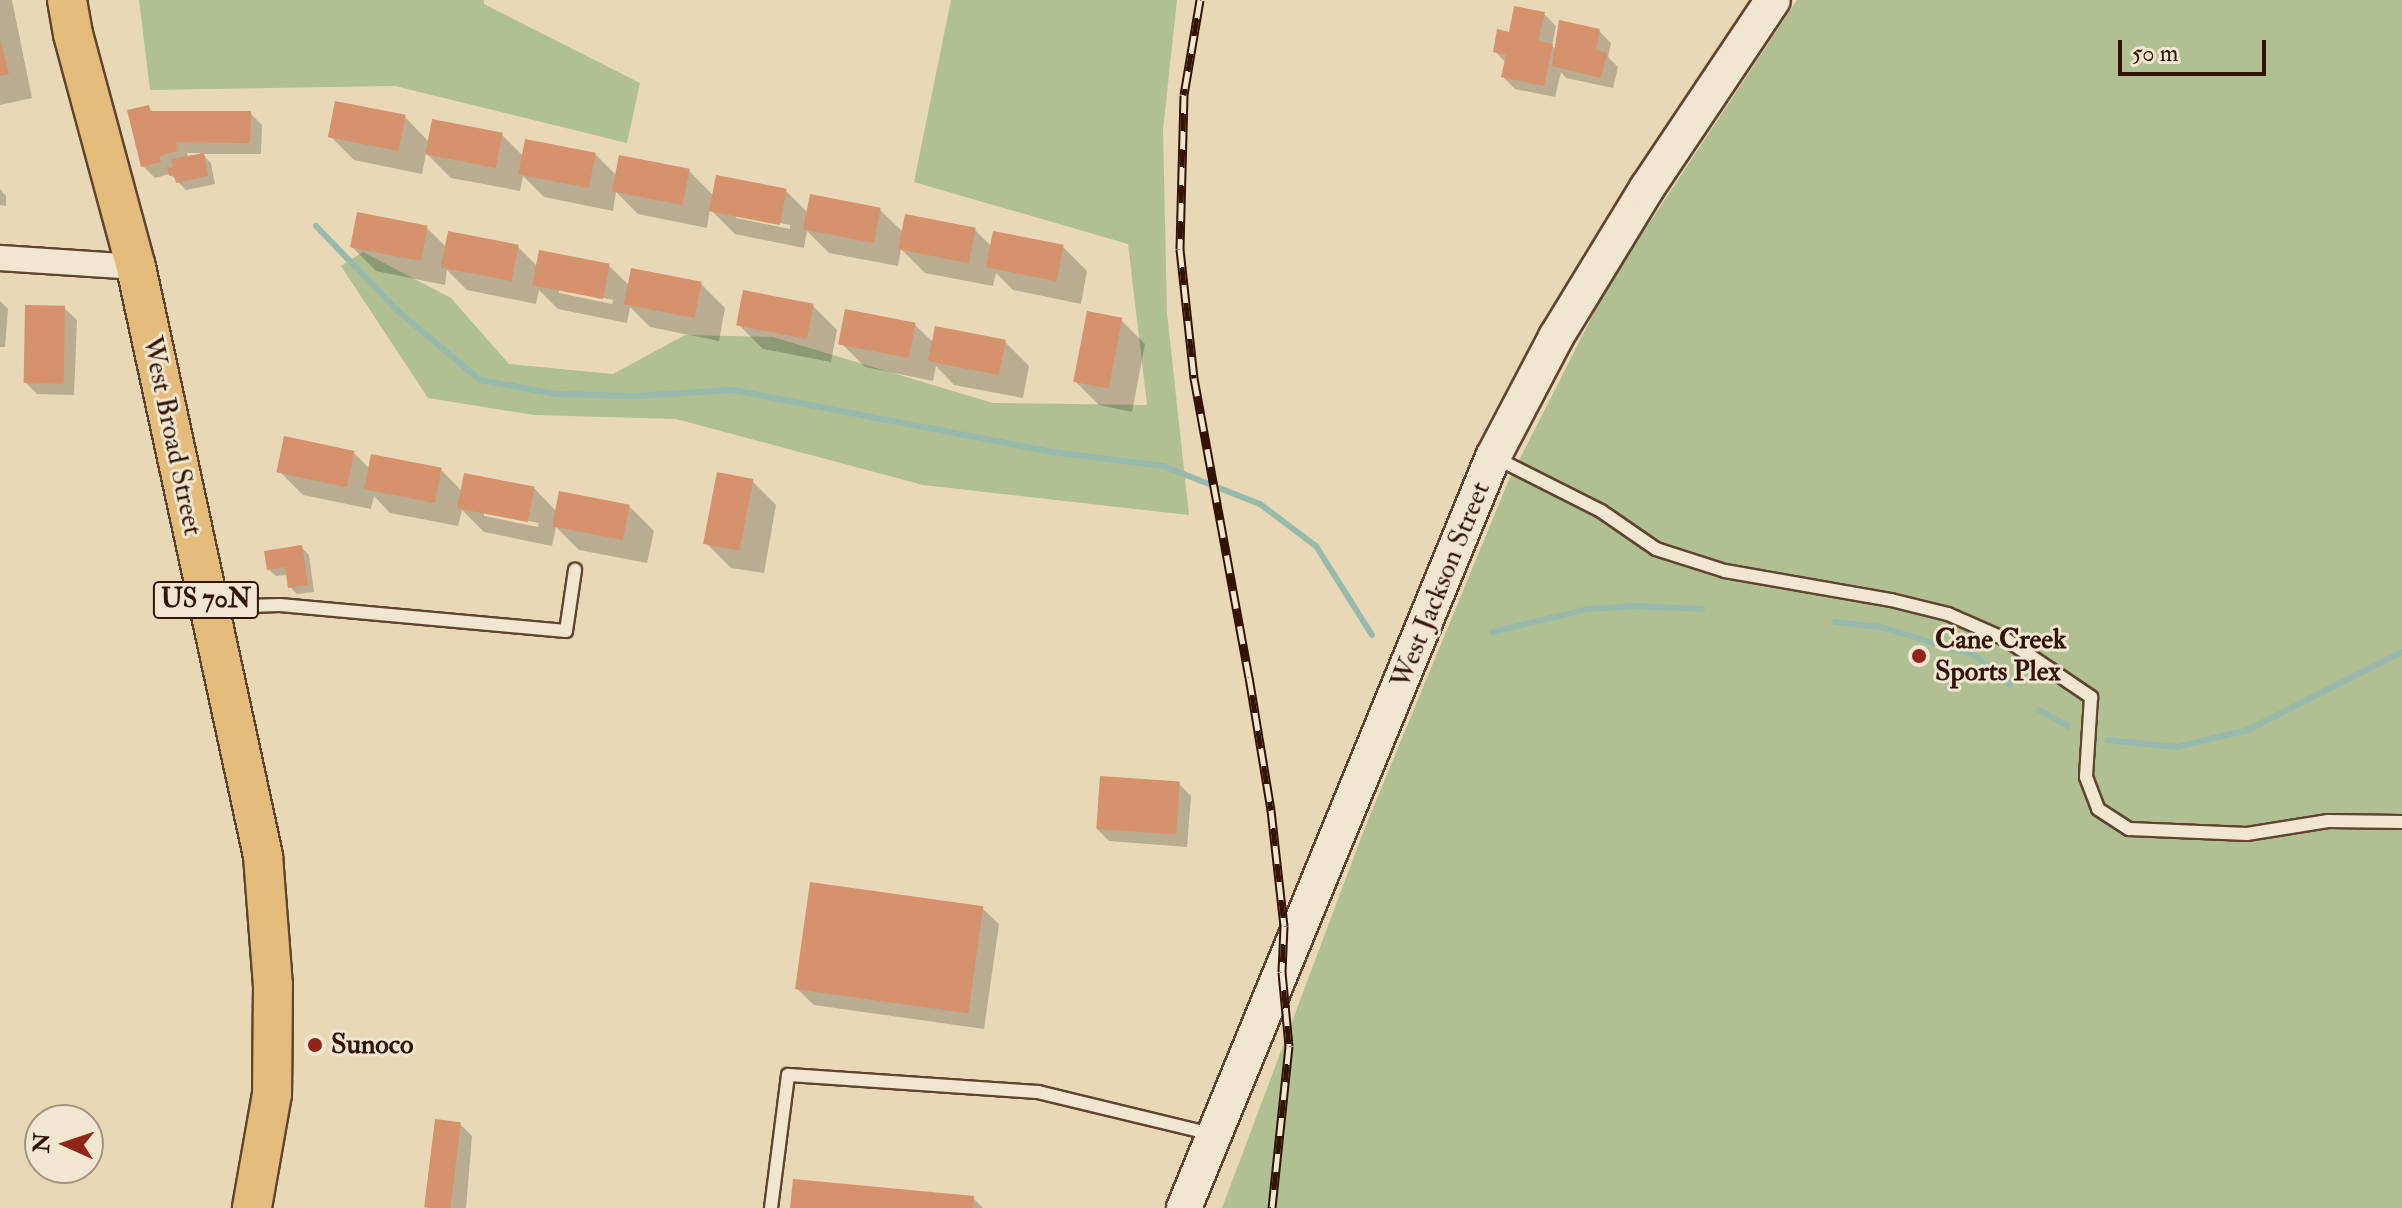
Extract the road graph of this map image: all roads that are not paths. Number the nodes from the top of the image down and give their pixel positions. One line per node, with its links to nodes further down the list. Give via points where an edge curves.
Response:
1 (67, 0): 4 (main road, West Broad Street / US 70N)
2 (1773, 0): 5 (street, West Jackson Street, via 1647,188 1556,337)
3 (0, 258): 4 (street)
4 (136, 267): 7 (main road, West Broad Street / US 70N)
5 (1493, 457): 8 (lane, via 1601,511 1656,549 1725,571 1948,614 2007,640 2091,697 2086,777 2098,809 2129,829 2247,834 2328,821); 9 (street, West Jackson Street)
6 (575, 570): 7 (lane, via 566,631 280,605)
7 (208, 607): 10 (main road, West Broad Street / US 70N, via 263,856 272,971 272,1094)
8 (2402, 822)
9 (1214, 1135): 11 (lane, via 1038,1092 788,1075); 12 (street, West Jackson Street)
10 (252, 1208)
11 (771, 1208)
12 (1184, 1208)

